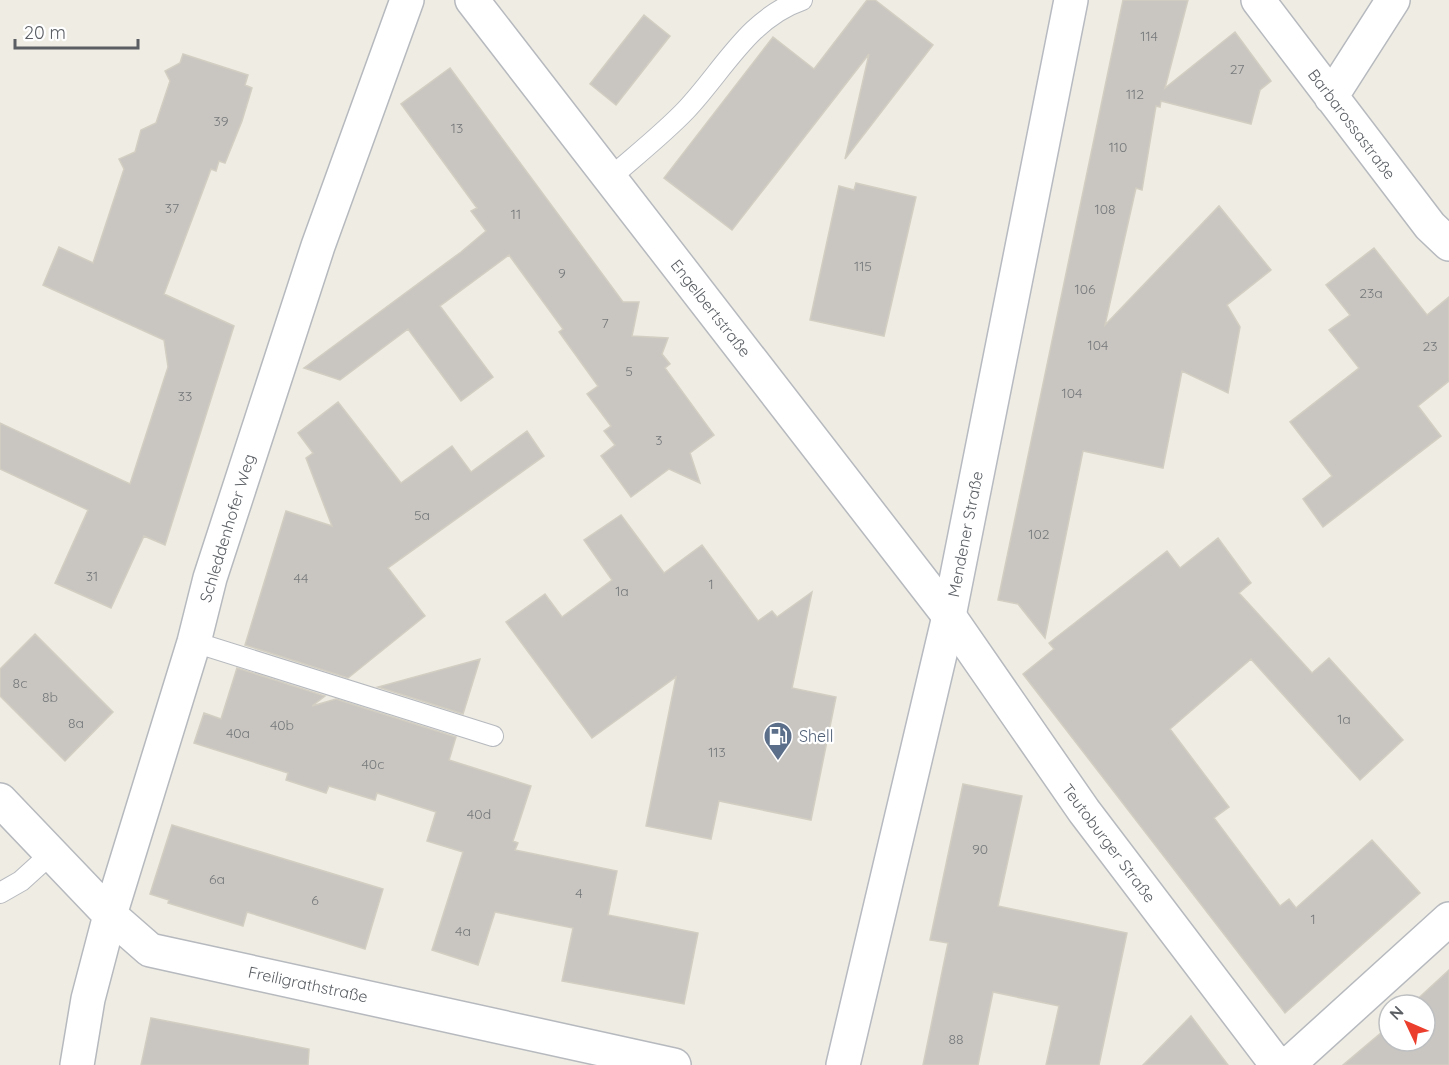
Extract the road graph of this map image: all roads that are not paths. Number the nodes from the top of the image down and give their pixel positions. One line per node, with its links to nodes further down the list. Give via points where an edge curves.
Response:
1 (407, 0): 11 (street, Schleddenhofer Weg, via 318,246 210,578)
2 (472, 0): 8 (street, Engelbertstraße)
3 (802, 0): 8 (lane, via 786,6 745,38 686,110)
4 (1071, 0): 10 (street, Mendener Straße)
5 (1258, 0): 7 (street, Barbarossastraße)
6 (1393, 0): 7 (street)
7 (1330, 97): 9 (street, Barbarossastraße, via 1430,226)
8 (610, 178): 10 (street, Engelbertstraße)
9 (1449, 244)
10 (949, 615): 20 (street, Mendener Straße); 21 (street, Teutoburger Straße, via 1084,811)
11 (194, 642): 12 (lane); 16 (street, Schleddenhofer Weg)
12 (493, 736)
13 (0, 800): 14 (street, Freiligrathstraße)
14 (53, 852): 15 (lane, via 21,881); 16 (street, Freiligrathstraße)
15 (0, 893)
16 (110, 915): 18 (street, Schleddenhofer Weg, via 88,999); 19 (street, Freiligrathstraße, via 150,950)
17 (1449, 920): 22 (street)
18 (77, 1065)
19 (674, 1065)
20 (843, 1065)
21 (1277, 1065)
22 (1288, 1065)

